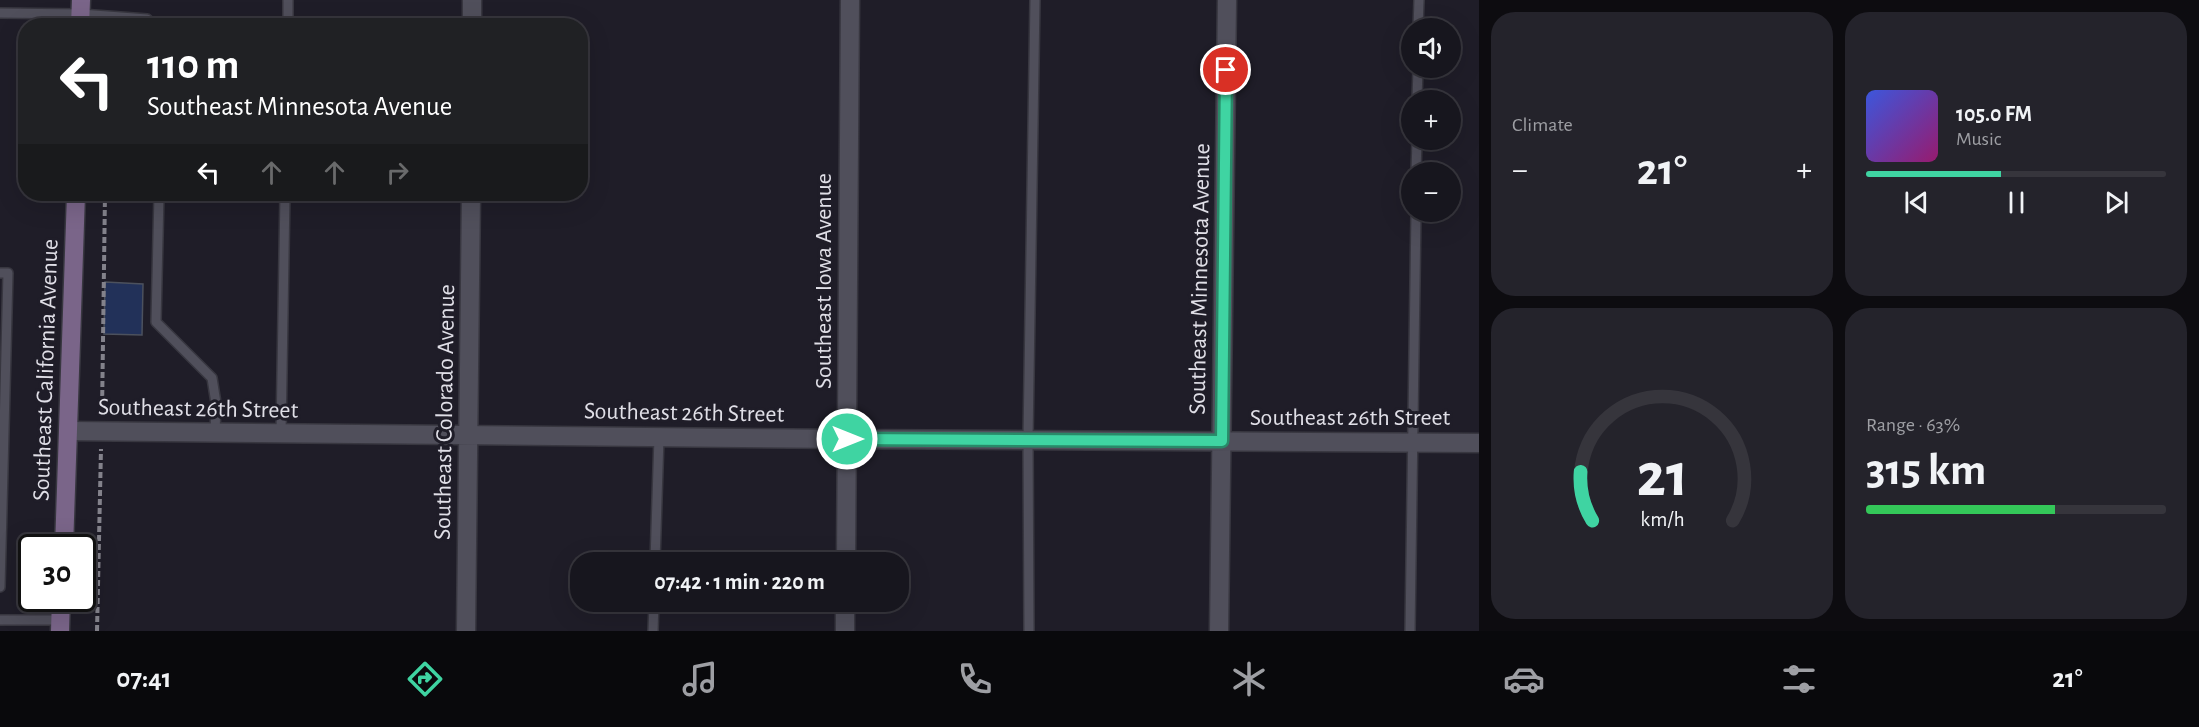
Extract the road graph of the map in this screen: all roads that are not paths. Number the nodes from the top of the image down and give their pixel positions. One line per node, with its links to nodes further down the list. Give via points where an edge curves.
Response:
1 (288, 0): 10 (lane)
2 (472, 0): 11 (street)
3 (850, 0): 24 (street, Southeast Iowa Avenue)
4 (1035, 0): 25 (lane)
5 (1227, 0): 26 (street, Southeast Minnesota Avenue)
6 (1419, 0): 12 (lane)
7 (81, 13): 8 (lane); 9 (lane)
8 (0, 14)
9 (128, 18)
10 (288, 18)
11 (472, 18)
12 (1419, 18)
13 (76, 201): 19 (main road, Southeast California Avenue)
14 (159, 201): 20 (lane, via 156,322 212,378)
15 (285, 201): 21 (lane)
16 (471, 201): 22 (street, Southeast Colorado Avenue)
17 (1416, 222): 27 (lane)
18 (0, 273): 29 (lane, via 8,273)
19 (69, 431): 20 (street, Southeast 26th Street); 31 (main road, Southeast California Avenue)
20 (215, 433): 21 (street, Southeast 26th Street)
21 (281, 433): 22 (street, Southeast 26th Street)
22 (469, 435): 23 (street, Southeast 26th Street); 40 (street, Southeast Colorado Avenue)
23 (659, 437): 24 (street, Southeast 26th Street); 33 (lane)
24 (847, 439): 25 (street, Southeast 26th Street); 34 (street, Southeast Iowa Avenue)
25 (1028, 439): 26 (street, Southeast 26th Street); 43 (lane)
26 (1222, 441): 27 (street, Southeast 26th Street); 44 (street, Southeast Minnesota Avenue)
27 (1412, 442): 28 (street, Southeast 26th Street); 45 (lane)
28 (1479, 442)
29 (1, 445): 30 (lane)
30 (1, 470): 32 (lane)
31 (65, 534)
32 (0, 548): 35 (lane)
33 (655, 552)
34 (846, 552)
35 (0, 586)
36 (654, 612): 41 (lane)
37 (845, 612): 42 (street)
38 (0, 620): 39 (lane)
39 (60, 625)
40 (466, 631)
41 (653, 631)
42 (845, 631)
43 (1029, 631)
44 (1218, 631)
45 (1410, 631)

